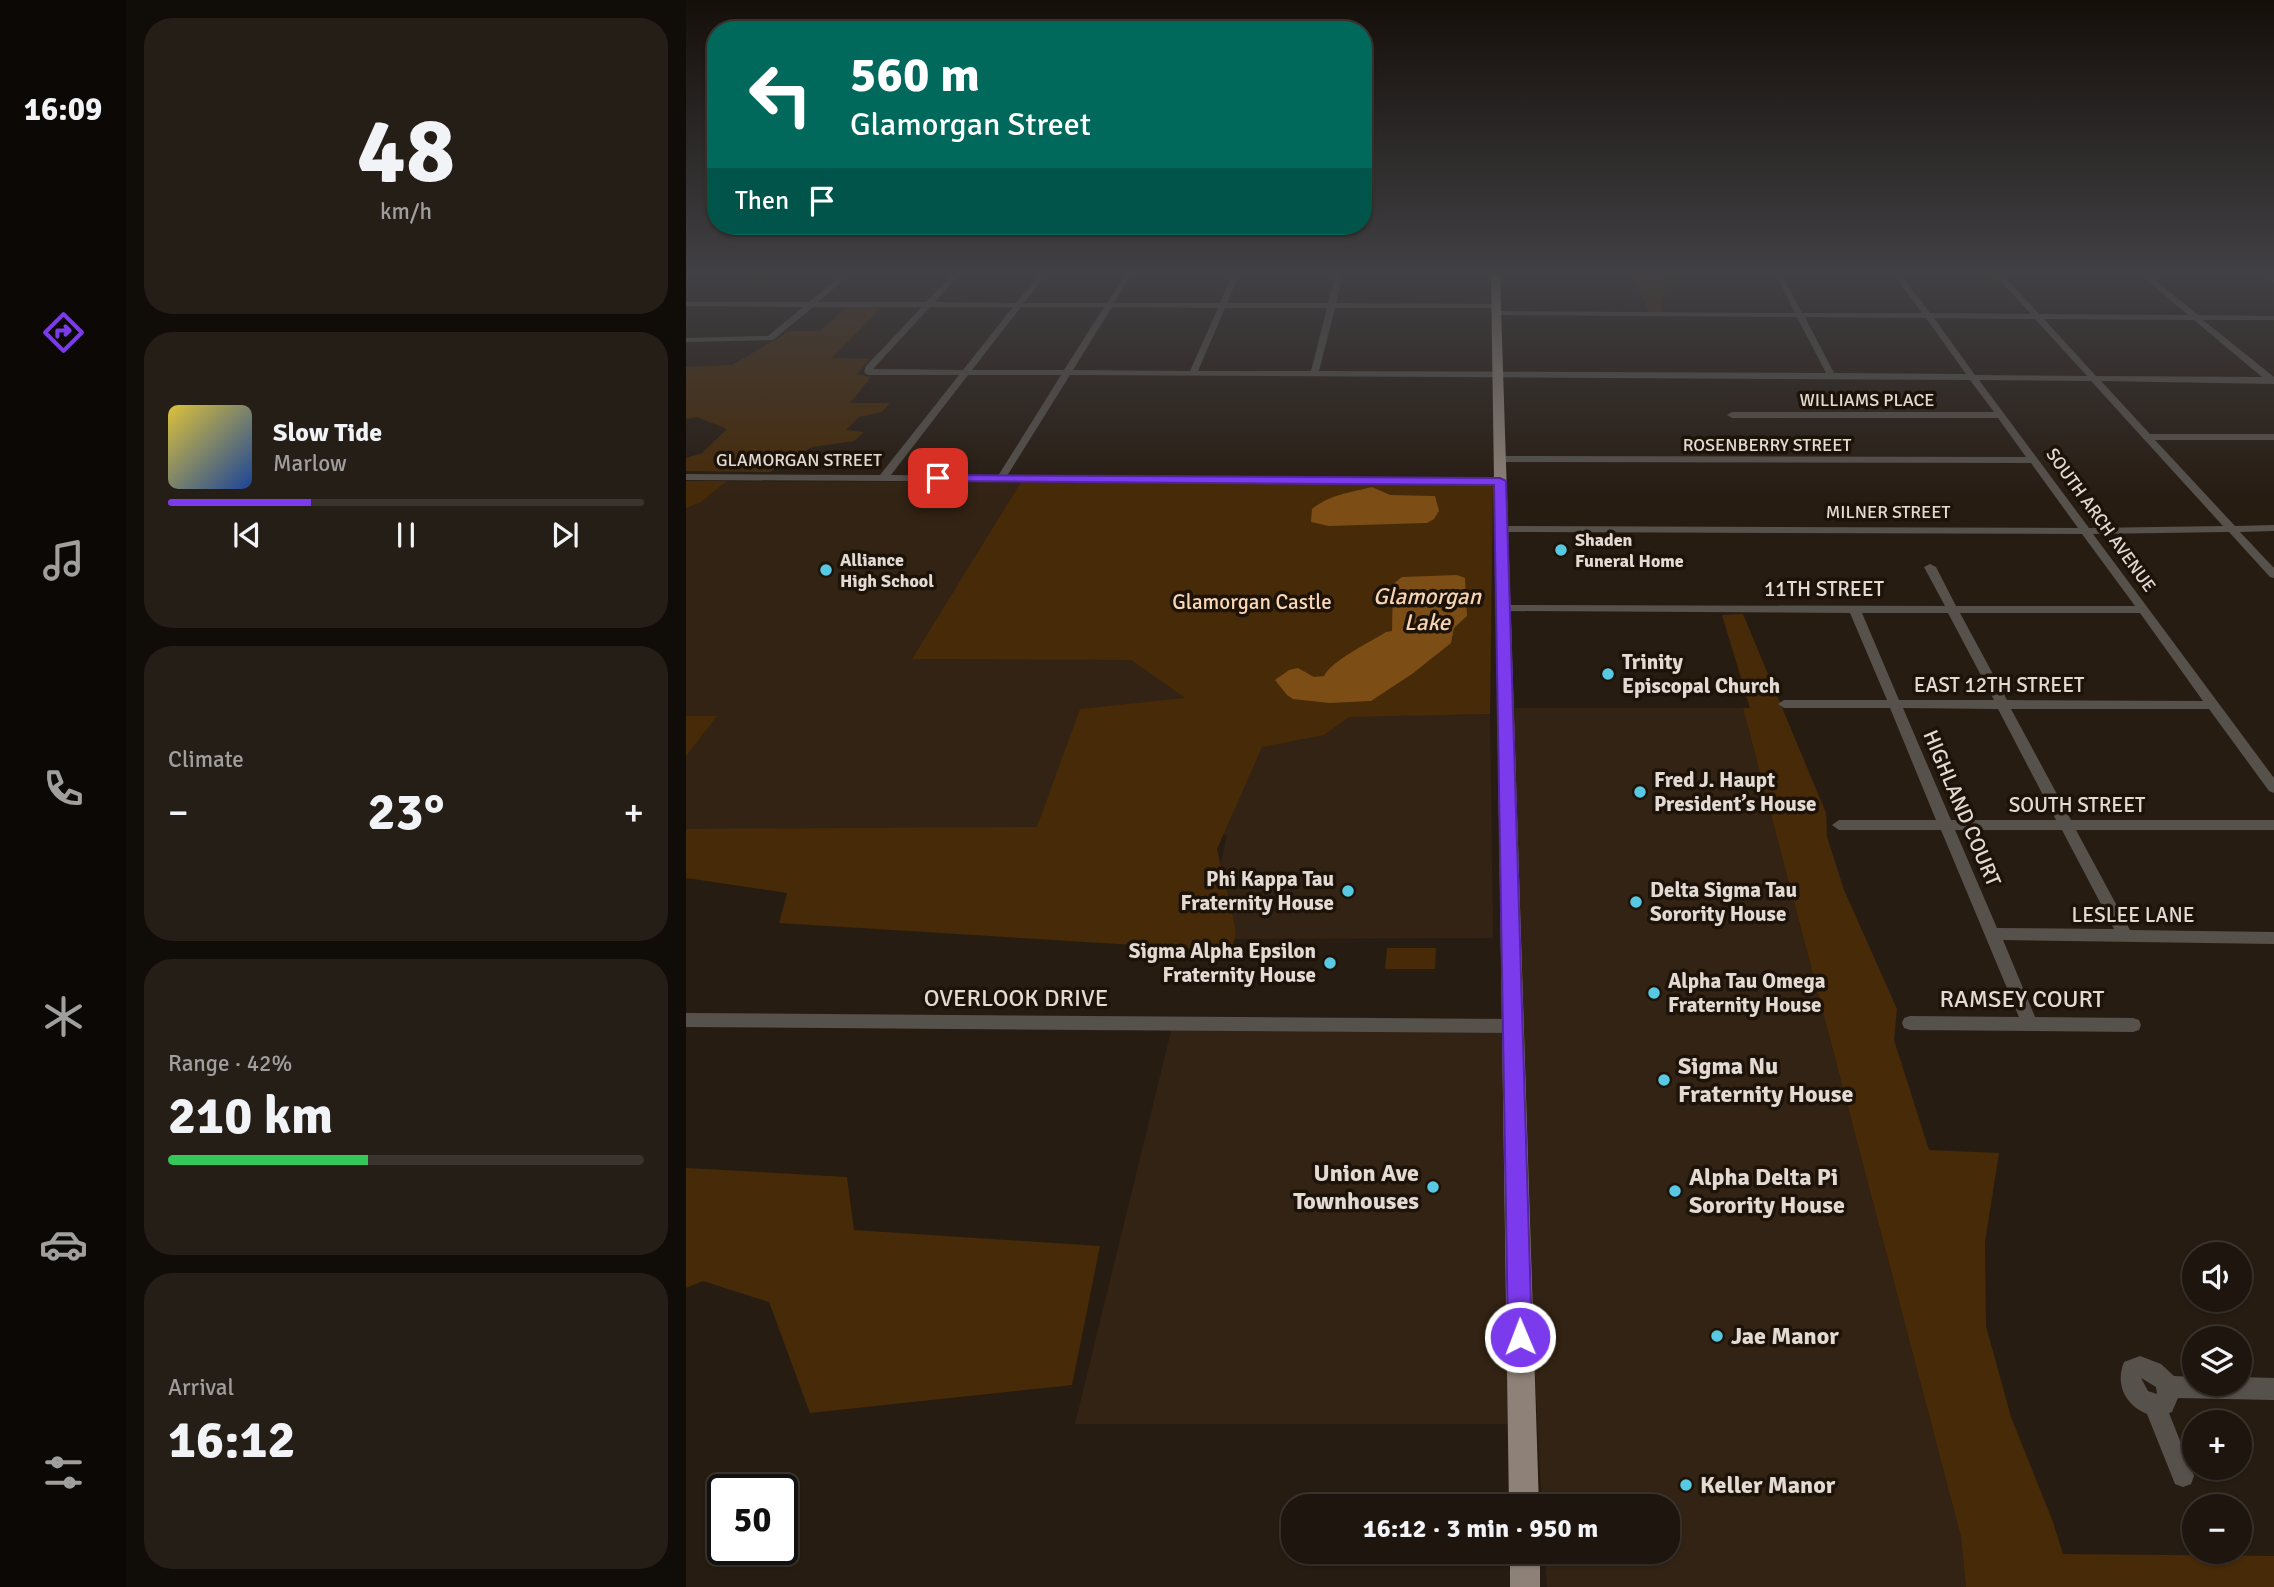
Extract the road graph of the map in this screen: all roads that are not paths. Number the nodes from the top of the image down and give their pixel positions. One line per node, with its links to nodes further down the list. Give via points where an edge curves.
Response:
1 (888, 349): 11 (street, via 868,372)
2 (984, 349): 11 (street)
3 (1082, 349): 12 (street)
4 (1203, 349): 13 (street)
5 (1321, 349): 14 (street)
6 (1497, 349): 16 (main road)
7 (1817, 349): 15 (street)
8 (1952, 349): 17 (street, SOUTH ARCH AVENUE)
9 (2067, 349): 18 (street)
10 (2235, 349): 19 (street)
11 (965, 374): 12 (street); 27 (street)
12 (1066, 374): 13 (street); 28 (street)
13 (1192, 374): 14 (street)
14 (1314, 375): 16 (street)
15 (1831, 375): 16 (street); 17 (street)
16 (1497, 376): 24 (main road)
17 (1972, 376): 18 (street); 21 (street, SOUTH ARCH AVENUE)
18 (2093, 378): 19 (street); 22 (street)
19 (2273, 381)
20 (1732, 415): 21 (street, WILLIAMS PLACE)
21 (2001, 415): 25 (street, SOUTH ARCH AVENUE)
22 (2147, 437): 23 (street); 32 (street)
23 (2274, 437)
24 (1499, 459): 25 (street, ROSENBERRY STREET); 29 (main road)
25 (2034, 460): 33 (street, SOUTH ARCH AVENUE)
26 (686, 477): 27 (street, GLAMORGAN STREET)
27 (884, 477): 28 (street, GLAMORGAN STREET)
28 (1001, 478): 29 (street, GLAMORGAN STREET)
29 (1500, 481): 30 (main road)
30 (1501, 528): 33 (street, MILNER STREET); 36 (main road)
31 (2274, 528): 32 (street, MILNER STREET)
32 (2232, 529): 33 (street, MILNER STREET); 35 (street)
33 (2086, 530): 39 (street, SOUTH ARCH AVENUE)
34 (1930, 567): 38 (street)
35 (2274, 575)
36 (1503, 608): 37 (street, 11TH STREET); 56 (main road)
37 (1854, 608): 38 (street, 11TH STREET); 41 (street, HIGHLAND COURT)
38 (1953, 609): 39 (street, 11TH STREET); 42 (street)
39 (2145, 610): 43 (street, SOUTH ARCH AVENUE)
40 (1784, 704): 41 (street, EAST 12TH STREET)
41 (1894, 704): 42 (street, EAST 12TH STREET); 48 (street, HIGHLAND COURT)
42 (2004, 705): 43 (street, EAST 12TH STREET); 46 (street)
43 (2213, 705): 44 (street, SOUTH ARCH AVENUE)
44 (2274, 788)
45 (1839, 825): 48 (street, SOUTH STREET)
46 (2067, 825): 47 (street, SOUTH STREET); 48 (street, SOUTH STREET); 50 (street)
47 (2274, 825)
48 (1947, 826): 49 (street, HIGHLAND COURT)
49 (1993, 934): 50 (street, LESLEE LANE); 54 (street, HIGHLAND COURT)
50 (2125, 936): 51 (street, LESLEE LANE)
51 (2274, 937)
52 (686, 1020): 56 (street, OVERLOOK DRIVE)
53 (1910, 1023): 54 (street, RAMSEY COURT)
54 (2030, 1024): 55 (street, RAMSEY COURT)
55 (2133, 1025)
56 (1514, 1026): 61 (main road)
57 (2169, 1387): 58 (street); 59 (street, via 2170,1396); 59 (street, via 2152,1369 2132,1370 2131,1384 2137,1395)
58 (2274, 1389)
59 (2155, 1406): 60 (street)
60 (2182, 1474)
61 (1524, 1494)
62 (1525, 1564): 63 (main road)
63 (1525, 1587)

